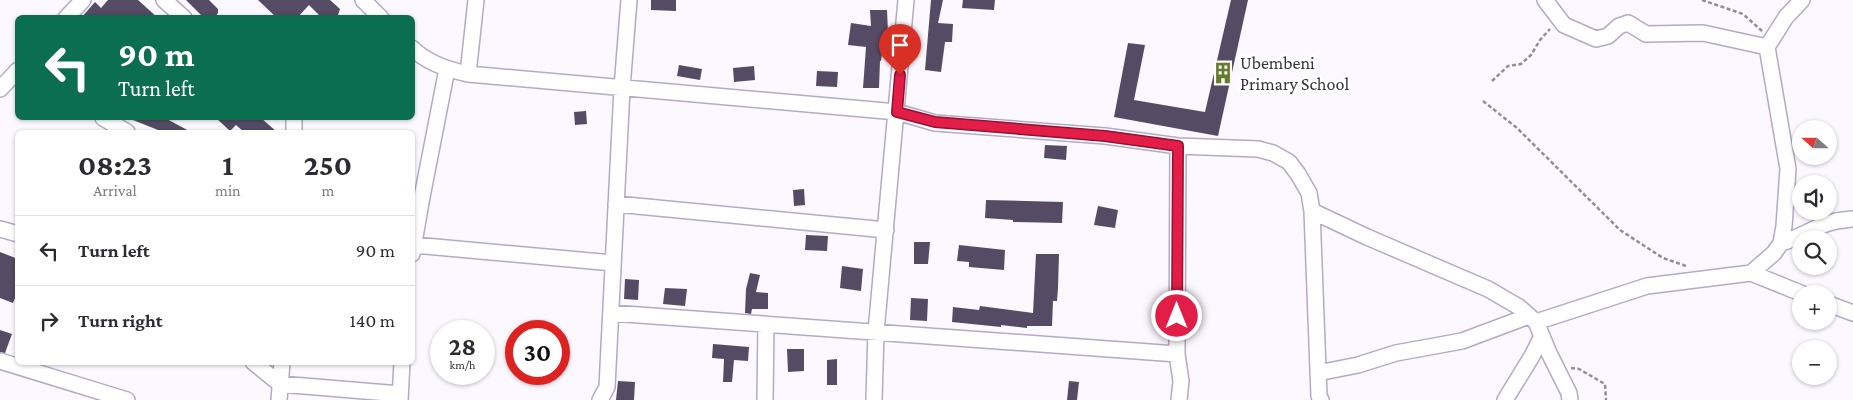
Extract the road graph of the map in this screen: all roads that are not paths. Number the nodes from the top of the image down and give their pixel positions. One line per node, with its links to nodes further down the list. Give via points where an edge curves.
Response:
1 (82, 0): 9 (street)
2 (164, 0): 10 (street)
3 (476, 0): 16 (street)
4 (629, 0): 17 (street)
5 (906, 0): 19 (street)
6 (1545, 0): 12 (street, via 1564,25 1596,39 1608,36 1628,22 1646,34 1703,33)
7 (1802, 0): 12 (street, via 1786,17)
8 (365, 8): 11 (street)
9 (69, 15)
10 (181, 15)
11 (376, 15)
12 (1767, 47): 30 (street, via 1788,169)
13 (415, 50): 14 (street)
14 (448, 69): 16 (street); 29 (street)
15 (15, 73): 18 (street)
16 (468, 74): 17 (street)
17 (622, 88): 19 (street); 23 (street)
18 (0, 89)
19 (897, 112): 22 (street, via 935,122 1105,136); 27 (street)
20 (107, 120): 21 (street)
21 (124, 130)
22 (1178, 146): 24 (street, via 1258,149 1273,154 1289,162 1298,174 1309,193); 42 (street)
23 (616, 204): 27 (street); 32 (street)
24 (1312, 210): 38 (street, via 1488,289); 47 (street)
25 (1853, 219): 30 (street, via 1833,221)
26 (0, 229): 28 (street)
27 (886, 230): 40 (street)
28 (15, 233)
29 (415, 240)
30 (1781, 243): 33 (street)
31 (415, 250): 32 (street)
32 (613, 263): 36 (street)
33 (1751, 273): 34 (street); 38 (street, via 1647,286)
34 (1792, 290)
35 (1837, 307): 37 (street)
36 (610, 313): 39 (street); 52 (street, via 606,387)
37 (1853, 314)
38 (1533, 319): 41 (street); 47 (street, via 1462,341)
39 (766, 324): 40 (street); 53 (street)
40 (876, 332): 42 (street); 54 (street)
41 (1542, 336): 57 (street); 58 (street)
42 (1177, 354): 55 (street)
43 (0, 361): 50 (street)
44 (257, 365): 48 (street)
45 (282, 365): 48 (street)
46 (402, 365): 49 (street)
47 (1318, 373): 56 (street)
48 (280, 384): 49 (street); 51 (street)
49 (400, 397)
50 (128, 400)
51 (279, 400)
52 (600, 400)
53 (765, 400)
54 (874, 400)
55 (1179, 400)
56 (1321, 400)
57 (1505, 400)
58 (1570, 400)

